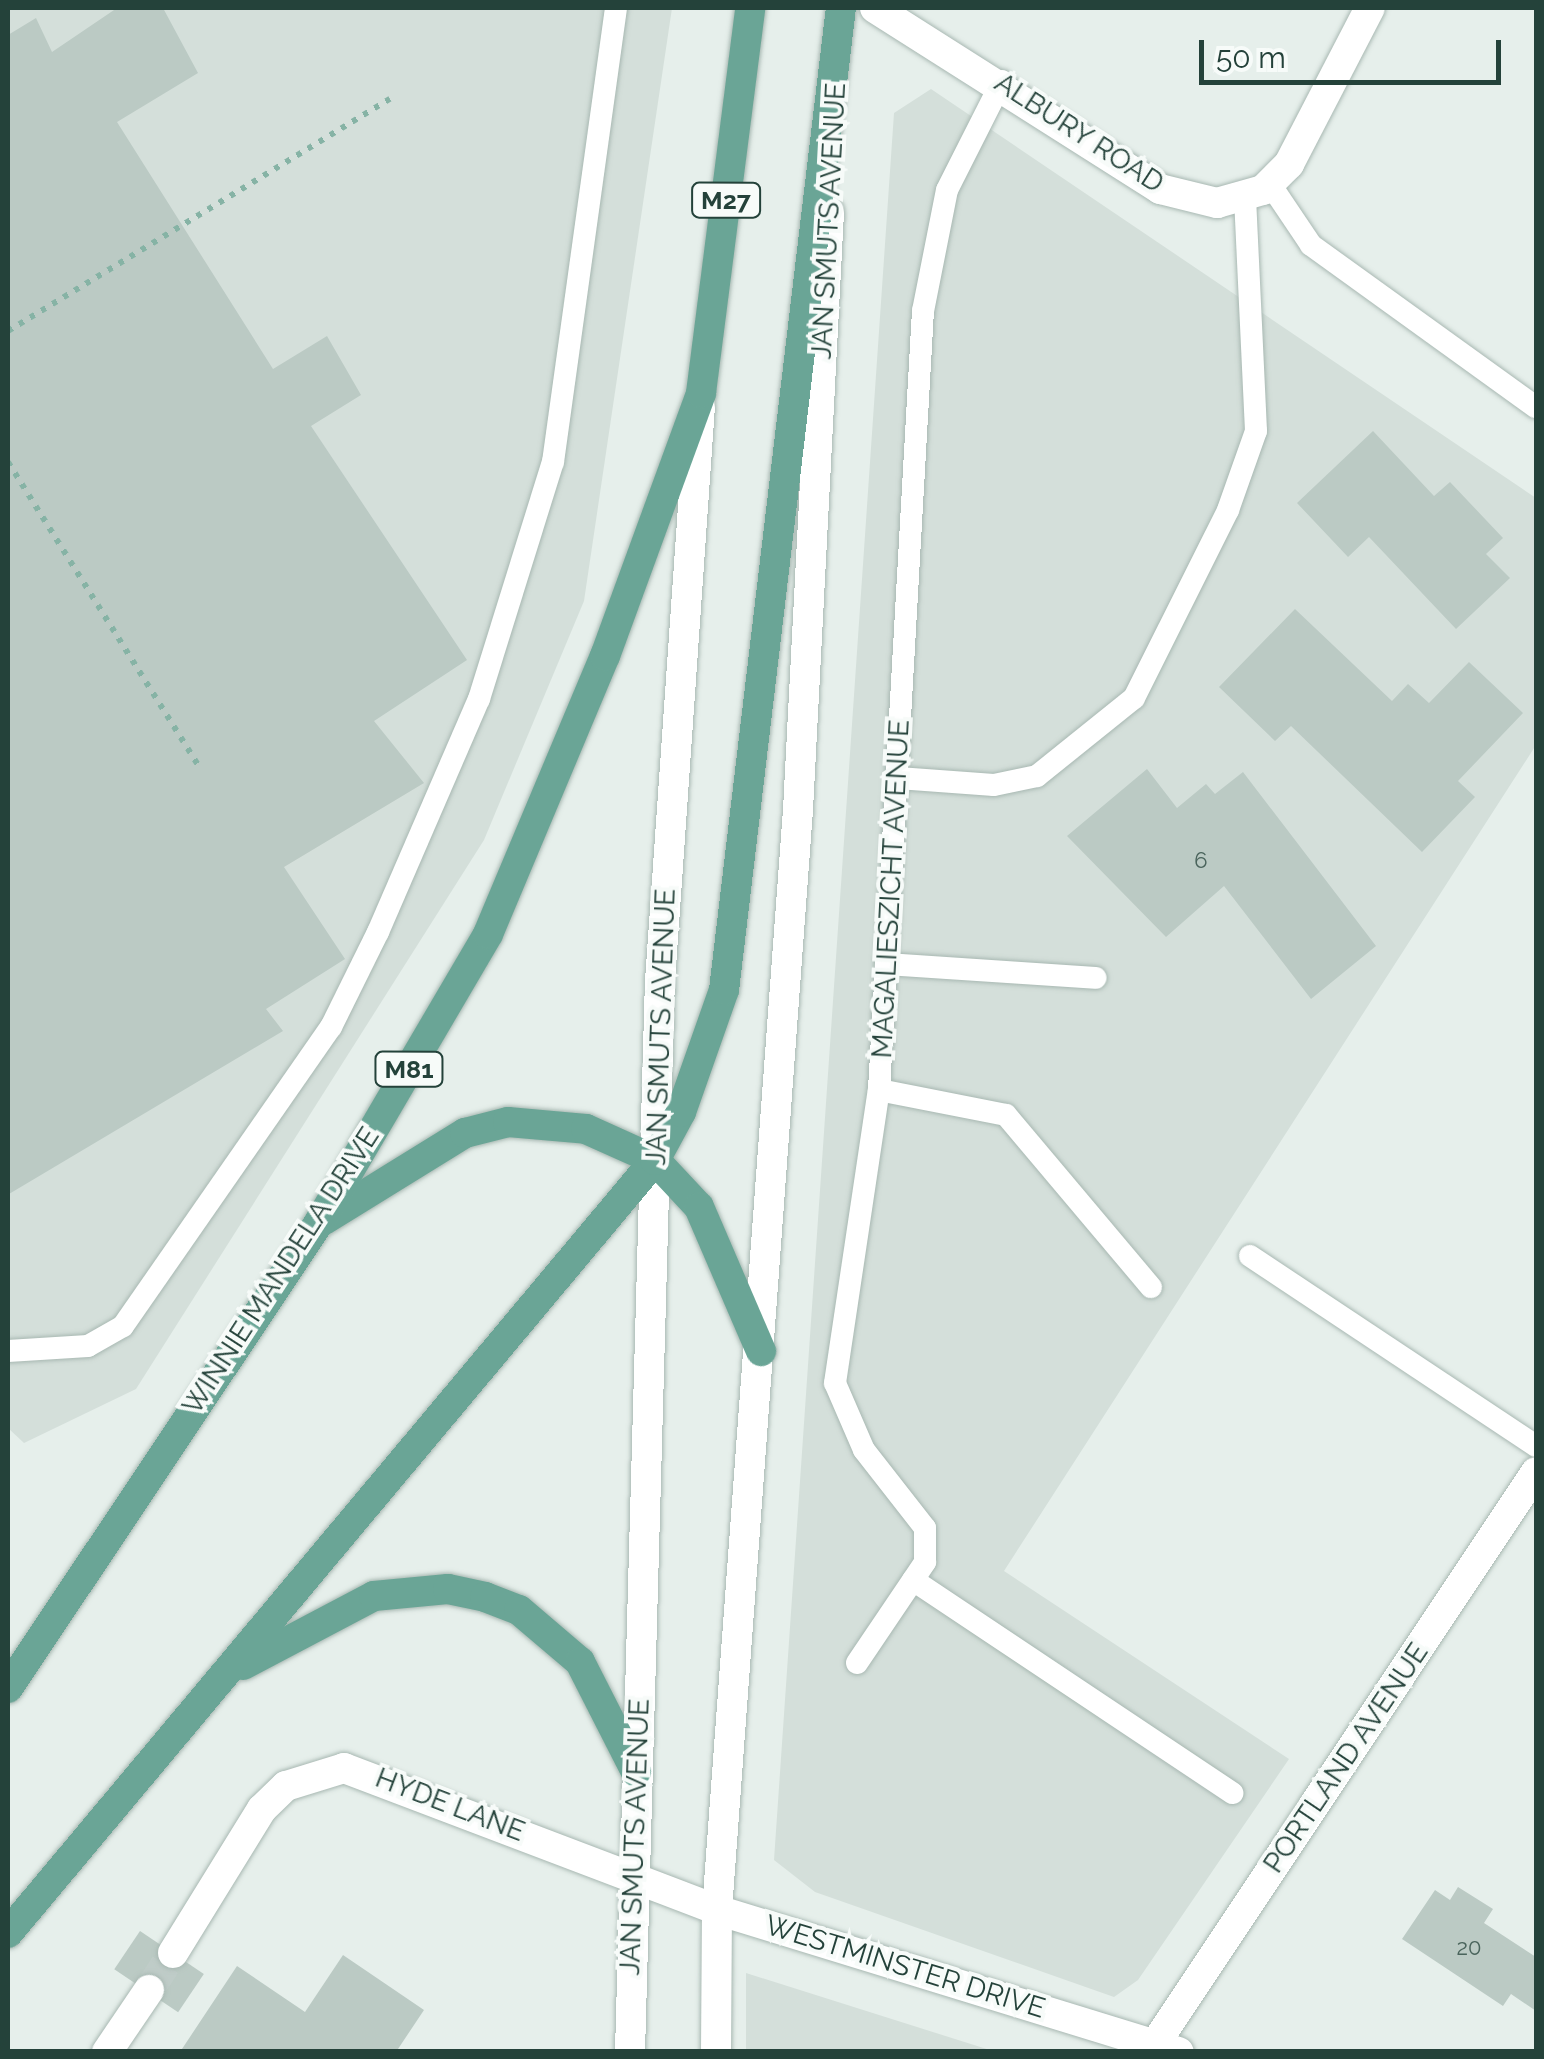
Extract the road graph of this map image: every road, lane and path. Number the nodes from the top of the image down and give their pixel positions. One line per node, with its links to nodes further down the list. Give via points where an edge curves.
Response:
1 (616, 8): 23 (lane, via 554,462 478,699 331,1027 124,1326 88,1346)
2 (750, 8): 11 (main road, JAN SMUTS AVENUE / M27)
3 (841, 8): 8 (main road, JAN SMUTS AVENUE)
4 (875, 8): 6 (main road, ALBURY ROAD)
5 (1370, 8): 9 (main road, via 1301,148)
6 (1002, 82): 9 (main road, ALBURY ROAD, via 1187,200); 15 (lane, MAGALIESZICHT AVENUE, via 968,140 933,238)
7 (390, 100): 10 (path)
8 (834, 114): 19 (main road, via 758,662 724,990); 24 (main road, JAN SMUTS AVENUE)
9 (1258, 191): 12 (lane, via 1311,245); 15 (lane, via 1256,431 1142,684 1073,755 1037,776 994,784)
10 (8, 331)
11 (701, 393): 19 (main road, JAN SMUTS AVENUE / M27); 20 (main road, WINNIE MANDELA DRIVE / M81, via 605,656 488,934)
12 (1536, 407)
13 (8, 462): 14 (path)
14 (201, 770)
15 (898, 778): 16 (lane, MAGALIESZICHT AVENUE)
16 (886, 964): 17 (lane); 18 (lane, MAGALIESZICHT AVENUE)
17 (1096, 978)
18 (878, 1090): 22 (lane, via 1006,1115); 27 (lane, MAGALIESZICHT AVENUE, via 835,1383 864,1450 925,1528 925,1562)
19 (655, 1160): 20 (main road, via 586,1129 508,1122 434,1147); 24 (main road, via 718,1238); 29 (main road); 31 (main road, JAN SMUTS AVENUE / M27)
20 (318, 1224): 30 (main road, WINNIE MANDELA DRIVE / M81)
21 (1250, 1256): 25 (lane)
22 (1151, 1287)
23 (8, 1351)
24 (760, 1351): 34 (main road, JAN SMUTS AVENUE)
25 (1536, 1446)
26 (1536, 1472): 38 (main road, PORTLAND AVENUE)
27 (913, 1580): 28 (lane, MAGALIESZICHT AVENUE); 32 (lane)
28 (857, 1663)
29 (219, 1680): 31 (main road, via 374,1596 448,1589 485,1597 519,1610 580,1662); 35 (main road)
30 (8, 1688)
31 (636, 1772): 33 (main road, JAN SMUTS AVENUE / M27)
32 (1232, 1793)
33 (632, 1878): 34 (main road, WESTMINSTER DRIVE); 36 (main road, HYDE LANE, via 374,1773 315,1772 262,1809); 40 (main road, JAN SMUTS AVENUE / M27)
34 (717, 1910): 38 (main road, WESTMINSTER DRIVE); 41 (main road, JAN SMUTS AVENUE)
35 (8, 1933)
36 (172, 1953)
37 (149, 1990): 39 (main road)
38 (1167, 2048)
39 (107, 2052)
40 (630, 2052)
41 (716, 2052)

